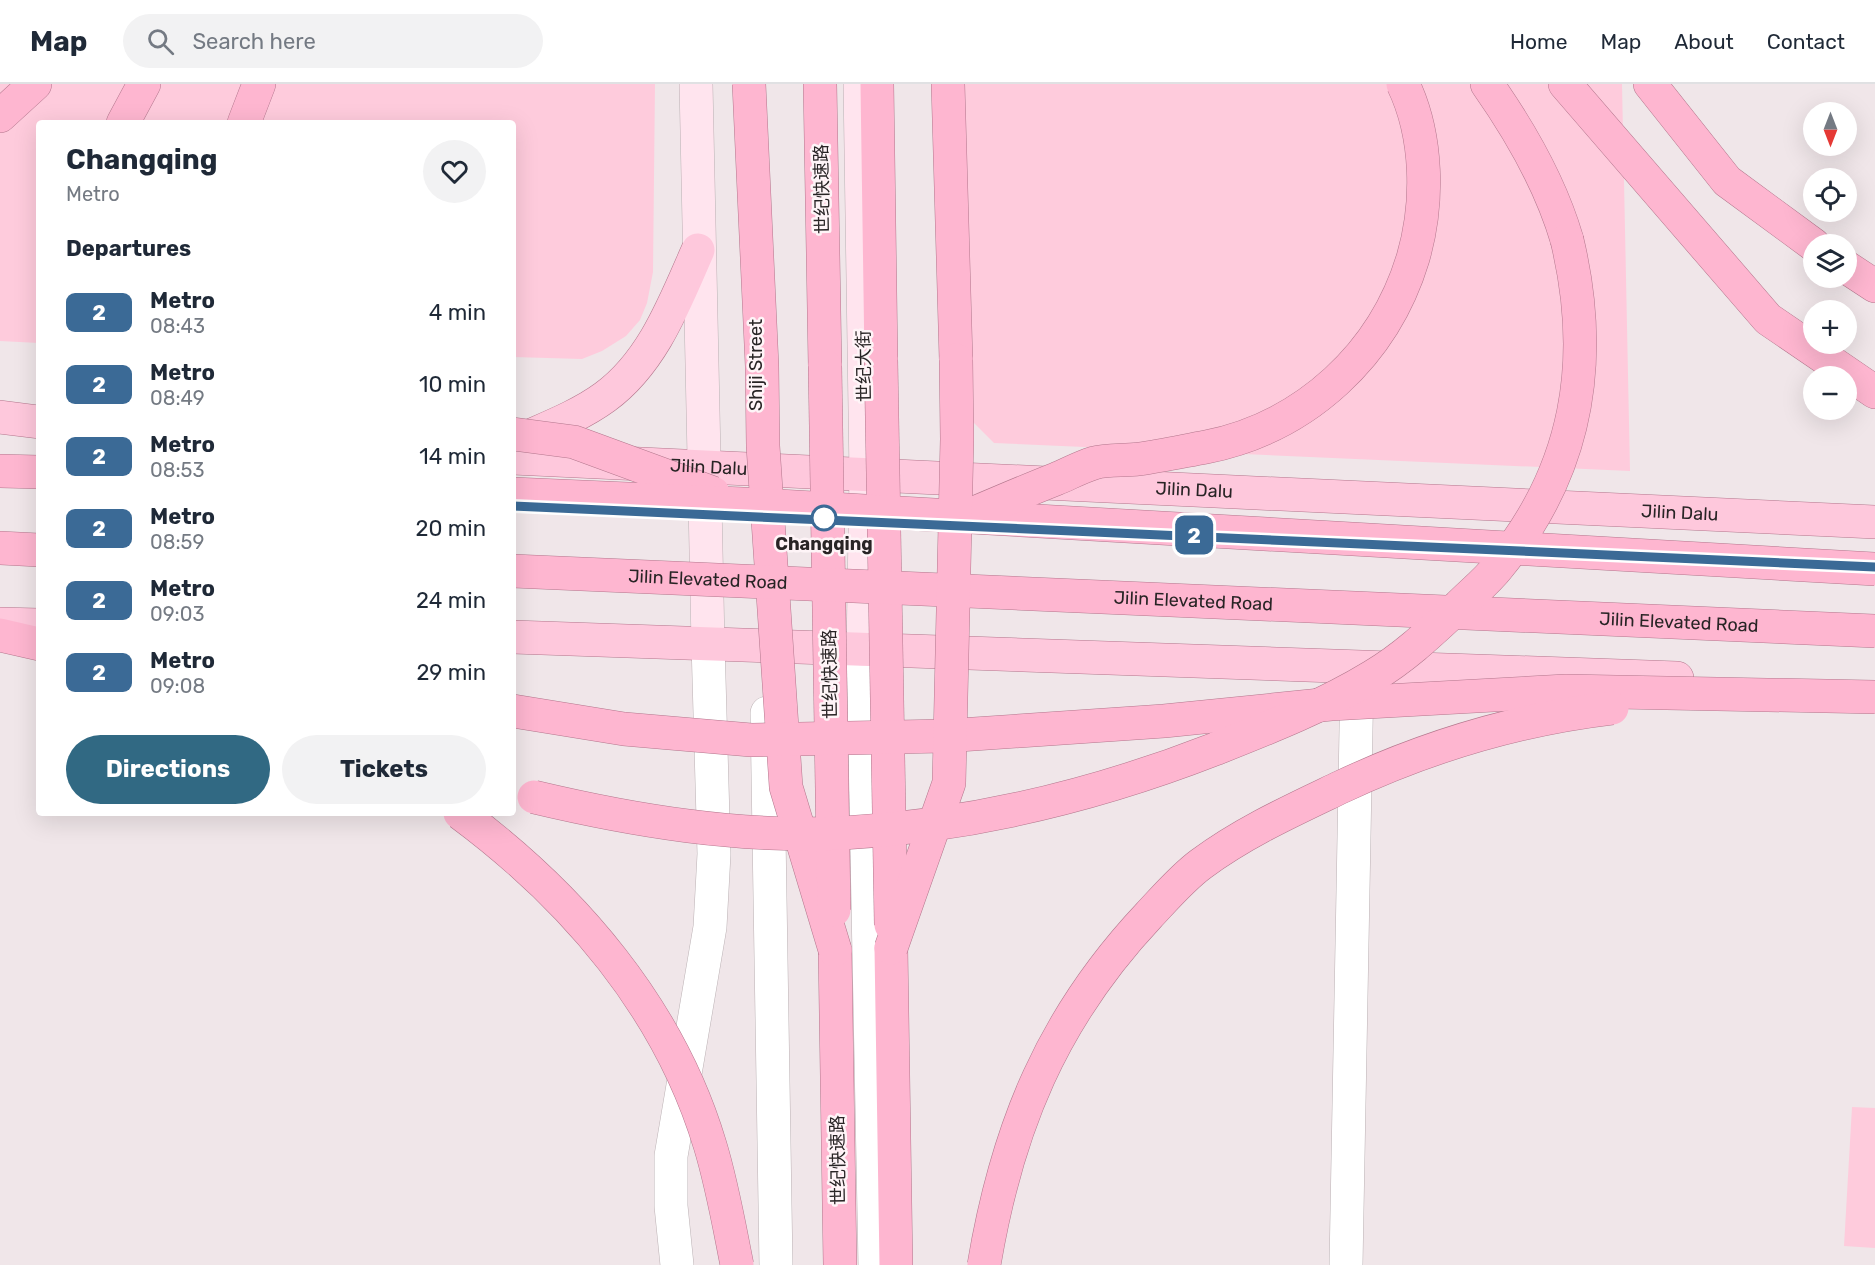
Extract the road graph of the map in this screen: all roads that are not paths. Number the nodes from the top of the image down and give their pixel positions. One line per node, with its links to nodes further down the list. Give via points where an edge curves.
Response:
1 (35, 84): 15 (highway)
2 (144, 84): 16 (highway)
3 (259, 84): 17 (highway)
4 (696, 84): 19 (main road)
5 (749, 84): 58 (highway, bridge, via 763,446 786,787)
6 (758, 84): 29 (main road, Shiji Street)
7 (820, 84): 58 (highway, 世纪快速路, bridge)
8 (860, 84): 32 (main road, 世纪大街)
9 (877, 84): 57 (highway, bridge)
10 (948, 84): 57 (highway, bridge, via 957,439 949,783)
11 (1403, 84): 35 (highway, bridge, via 1422,152 1418,239 1393,310 1342,379 1302,408 1254,432 1210,446 1095,463)
12 (1487, 84): 55 (highway, bridge, via 1514,122 1559,213 1578,286 1581,330 1576,397 1552,482 1521,537 1497,570 1411,651 1341,694 1139,777 1067,797 901,829 760,832 695,826 625,818)
13 (1565, 84): 22 (highway, via 1768,319)
14 (1650, 84): 18 (highway, via 1727,181)
15 (0, 116)
16 (125, 120)
17 (245, 120)
18 (1803, 237)
19 (698, 250): 26 (main road, via 660,331 620,386 578,414); 28 (main road)
20 (1857, 274): 21 (highway)
21 (1875, 286)
22 (1875, 392)
23 (0, 417): 24 (main road)
24 (36, 422)
25 (516, 434): 34 (highway, bridge, via 574,442)
26 (516, 443)
27 (516, 458): 28 (main road, Jilin Dalu)
28 (704, 467): 29 (main road, Jilin Dalu); 47 (main road)
29 (755, 470): 32 (main road, Jilin Dalu); 48 (main road, Shiji Street)
30 (0, 471): 31 (highway)
31 (36, 472)
32 (866, 475): 36 (main road, Jilin Dalu); 49 (main road, 世纪大街)
33 (516, 494): 34 (highway, bridge)
34 (742, 504): 35 (highway, bridge)
35 (964, 517): 39 (highway, bridge)
36 (1875, 522)
37 (0, 548): 38 (highway)
38 (36, 550)
39 (1875, 569)
40 (516, 571): 43 (highway, Jilin Elevated Road, bridge)
41 (0, 624): 42 (main road)
42 (36, 625)
43 (1875, 631)
44 (0, 635): 46 (highway)
45 (516, 637): 47 (main road)
46 (36, 643)
47 (708, 643): 48 (main road); 59 (street, via 714,854 706,948 671,1156)
48 (765, 645): 49 (main road); 61 (street)
49 (863, 649): 50 (main road); 63 (street)
50 (1357, 665): 51 (main road); 66 (street)
51 (1875, 685)
52 (1722, 694): 53 (highway, bridge); 54 (highway, bridge, via 1566,691 1331,704 1164,721 955,735 751,740 624,729); 65 (highway, bridge, via 1583,711 1442,746 1392,763 1278,817 1200,865 1113,956 1040,1071 1012,1142)
53 (1875, 698)
54 (516, 711)
55 (516, 792)
56 (464, 816): 60 (highway, bridge, via 505,846 575,912 652,1015 692,1096 710,1145)
57 (891, 948): 64 (highway)
58 (835, 950): 62 (highway, 世纪快速路)
59 (676, 1265)
60 (737, 1265)
61 (776, 1265)
62 (840, 1265)
63 (875, 1265)
64 (896, 1265)
65 (984, 1265)
66 (1346, 1265)

